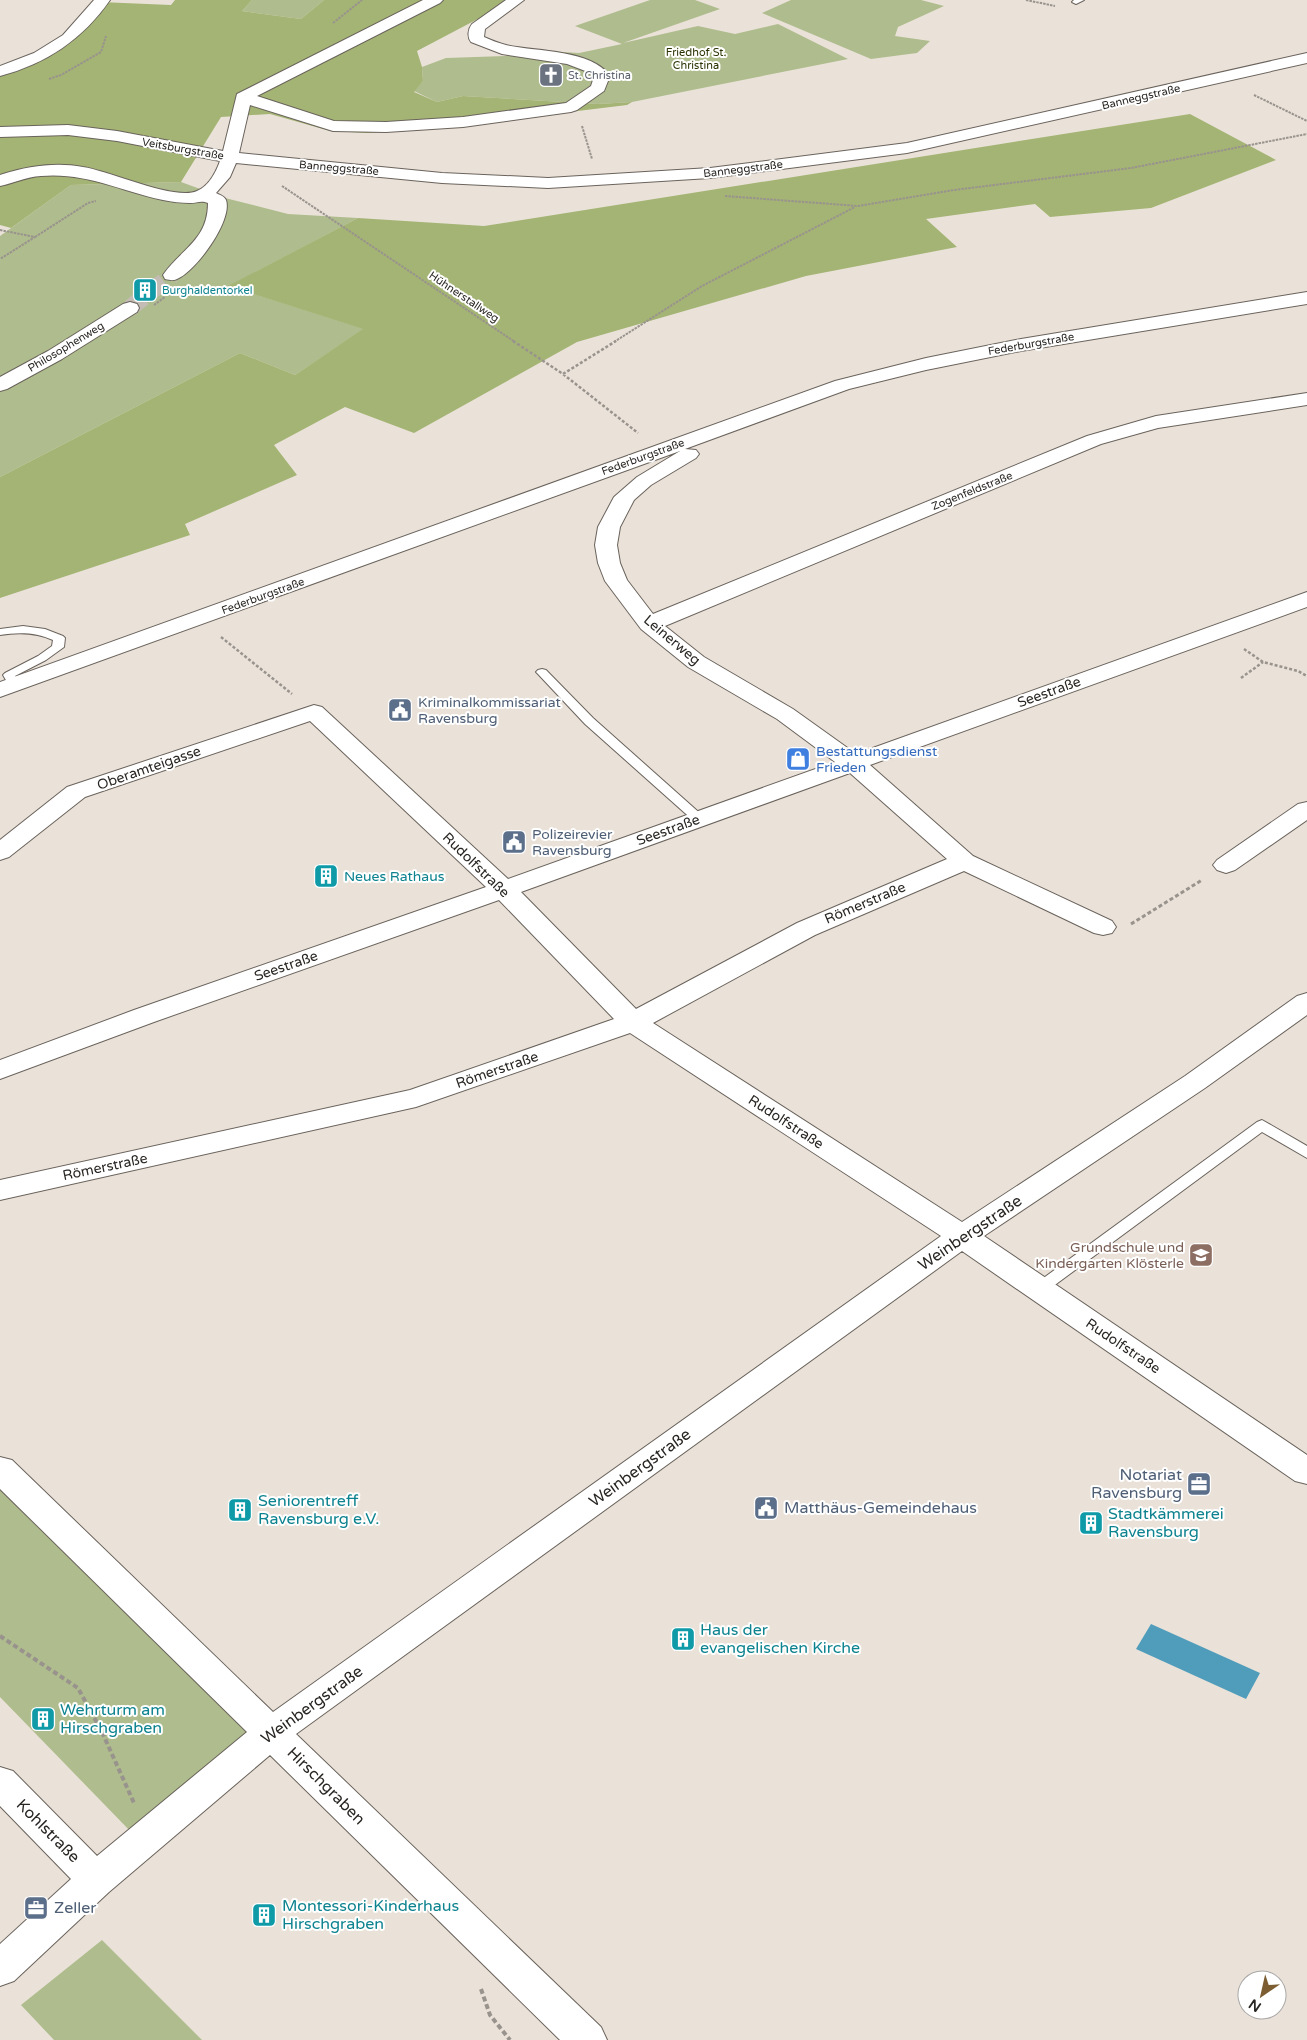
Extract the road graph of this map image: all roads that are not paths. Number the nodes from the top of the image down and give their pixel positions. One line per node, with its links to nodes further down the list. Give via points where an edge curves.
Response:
1 (102, 0): 5 (street, via 68,38 40,56)
2 (434, 0): 6 (street)
3 (516, 0): 6 (street, via 477,27 476,39 501,49 581,63 596,69 602,76 598,88 571,107 463,122 386,127 333,126)
4 (1307, 58): 8 (street, Banneggstraße, via 908,148 710,174 548,183 442,178)
5 (0, 72)
6 (243, 97): 8 (street)
7 (0, 132): 8 (street, Veitsburgstraße, via 68,130 118,136)
8 (231, 158): 10 (street, Veitsburgstraße, via 216,185)
9 (0, 181): 10 (street, via 10,176 51,170 83,172 119,180 156,194 191,198)
10 (205, 194): 11 (street, via 217,200 219,214 202,245)
11 (172, 275)
12 (1307, 298): 16 (street, Federburgstraße, via 1021,345 926,364 842,385)
13 (130, 308): 14 (street, Philosophenweg)
14 (0, 385)
15 (1307, 399): 18 (street, Zogenfeldstraße, via 1156,422 1094,440)
16 (709, 432): 18 (street, Leinerweg, via 703,446 644,481 625,497 609,527 606,545 616,581); 21 (street, Federburgstraße)
17 (1307, 598): 23 (street, Seestraße)
18 (649, 624): 23 (street, Leinerweg, via 696,662 785,714)
19 (0, 632): 21 (lane, via 35,629 60,638 58,647 8,675)
20 (542, 672): 25 (lane, via 589,721)
21 (7, 688)
22 (314, 712): 26 (street, Oberamteigasse, via 76,792); 29 (street, Rudolfstraße)
23 (853, 763): 25 (street, Seestraße); 27 (street)
24 (1307, 809): 28 (street)
25 (699, 819): 29 (street, Seestraße)
26 (0, 852)
27 (964, 861): 30 (street); 32 (street, Römerstraße, via 806,929)
28 (1226, 865)
29 (503, 889): 32 (street, Rudolfstraße); 33 (street, Seestraße)
30 (1103, 927)
31 (1307, 1002): 36 (street, Weinbergstraße, via 1195,1082)
32 (633, 1022): 35 (street, Römerstraße, via 416,1098); 36 (street, Rudolfstraße)
33 (0, 1070)
34 (1307, 1153): 37 (lane, via 1262,1125)
35 (0, 1190)
36 (962, 1236): 37 (street, Rudolfstraße); 40 (street, Weinbergstraße)
37 (1038, 1289): 39 (street, Rudolfstraße)
38 (0, 1469): 40 (street, Hirschgraben)
39 (1307, 1472)
40 (272, 1732): 42 (street, Weinbergstraße); 44 (street, Hirschgraben)
41 (0, 1782): 42 (street, Kohlstraße)
42 (96, 1880): 43 (street, Weinbergstraße)
43 (0, 1969)
44 (587, 2040)

